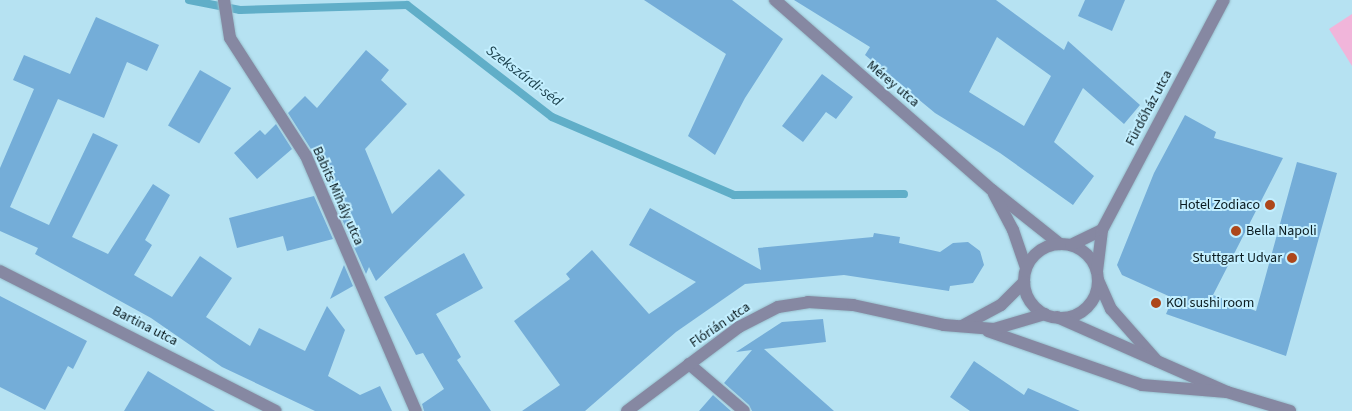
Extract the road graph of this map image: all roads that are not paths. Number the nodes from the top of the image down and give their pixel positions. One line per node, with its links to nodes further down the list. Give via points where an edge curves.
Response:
1 (224, 0): 18 (street, Babits Mihály utca, via 230,38 306,156)
2 (775, 0): 4 (street, Mérey utca)
3 (1224, 0): 5 (street, Fürdőház utca)
4 (992, 190): 6 (street, Mérey utca); 7 (street, Mérey utca, via 1013,230)
5 (1102, 230): 6 (street); 9 (street, Fürdőház utca)
6 (1065, 244): 7 (street, via 1039,250); 9 (street, via 1092,260)
7 (1026, 267): 10 (street)
8 (0, 271): 17 (street, Bartina utca)
9 (1097, 276): 11 (street, via 1096,292 1086,307 1070,317); 15 (street, via 1110,309)
10 (1024, 282): 11 (street, via 1030,301); 12 (street, via 1001,305)
11 (1051, 316): 13 (street, Flórián utca, via 994,329); 15 (street)
12 (962, 326): 13 (street, Flórián utca); 14 (street, Flórián utca, via 853,305 808,302 766,312 739,327)
13 (979, 328): 16 (street, via 1142,385)
14 (690, 364): 19 (street, Flórián utca); 20 (street)
15 (1161, 365): 16 (street)
16 (1227, 392): 21 (street)
17 (276, 411)
18 (416, 411)
19 (628, 411)
20 (744, 411)
21 (1290, 411)

